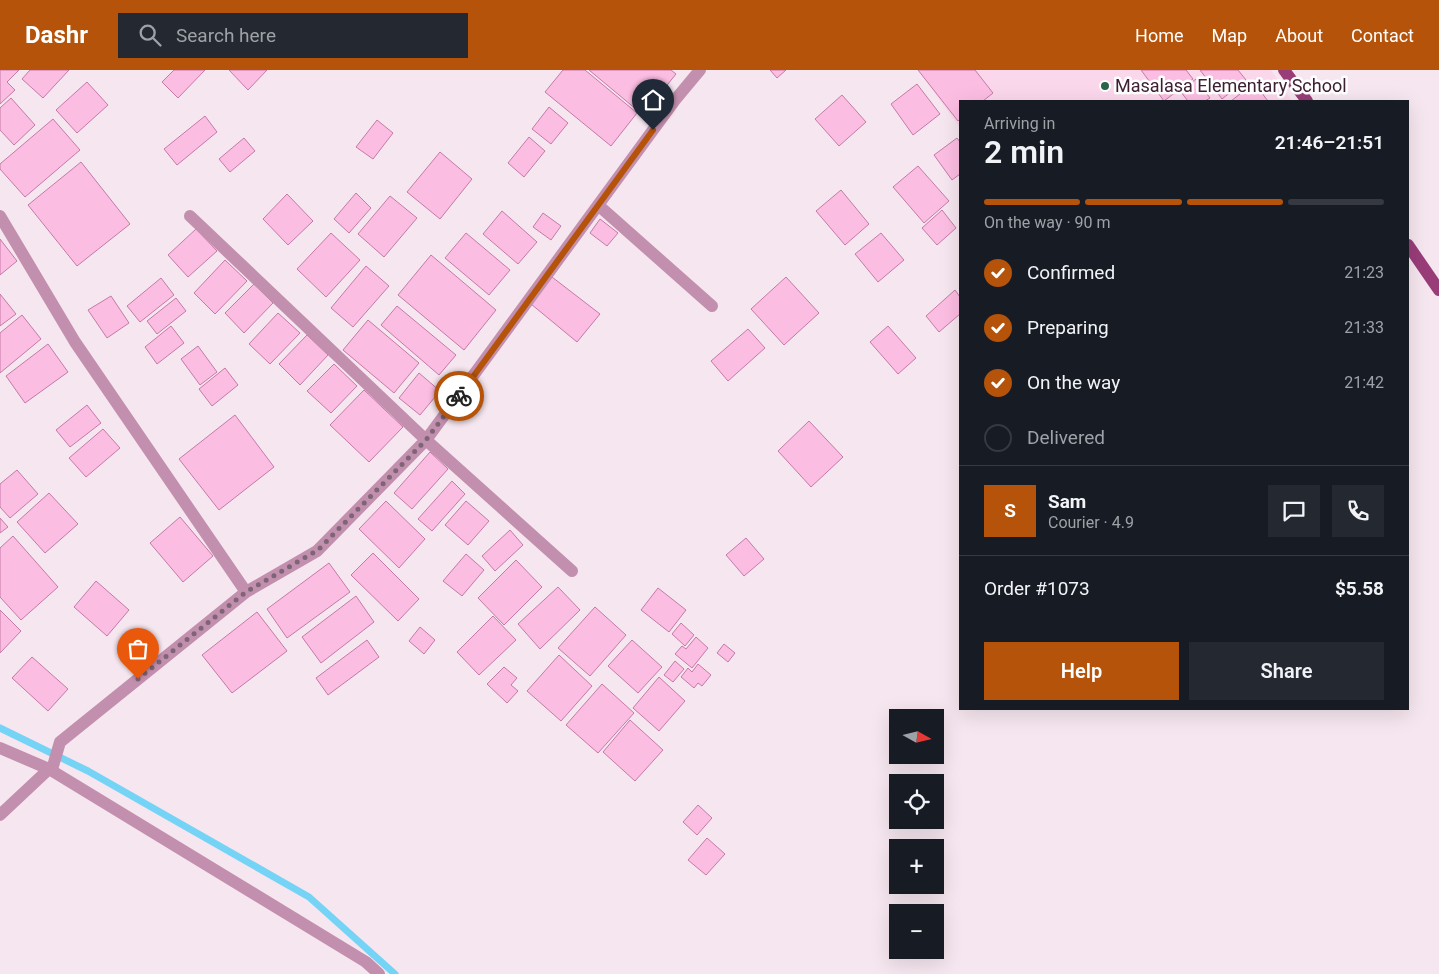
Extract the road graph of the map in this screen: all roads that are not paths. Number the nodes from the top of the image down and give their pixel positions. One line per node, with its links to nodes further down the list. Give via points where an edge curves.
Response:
1 (700, 70): 4 (street)
2 (1284, 70): 3 (main road)
3 (1306, 100)
4 (598, 205): 9 (street); 10 (street)
5 (0, 216): 12 (street, via 75,342)
6 (190, 216): 10 (street)
7 (1409, 246): 8 (main road)
8 (1439, 290)
9 (712, 306)
10 (426, 440): 11 (street); 12 (street, via 318,550)
11 (572, 571)
12 (246, 592): 14 (street, via 60,742)
13 (0, 748): 14 (street)
14 (51, 768): 15 (street); 16 (street, via 366,962)
15 (0, 814)
16 (379, 974)

